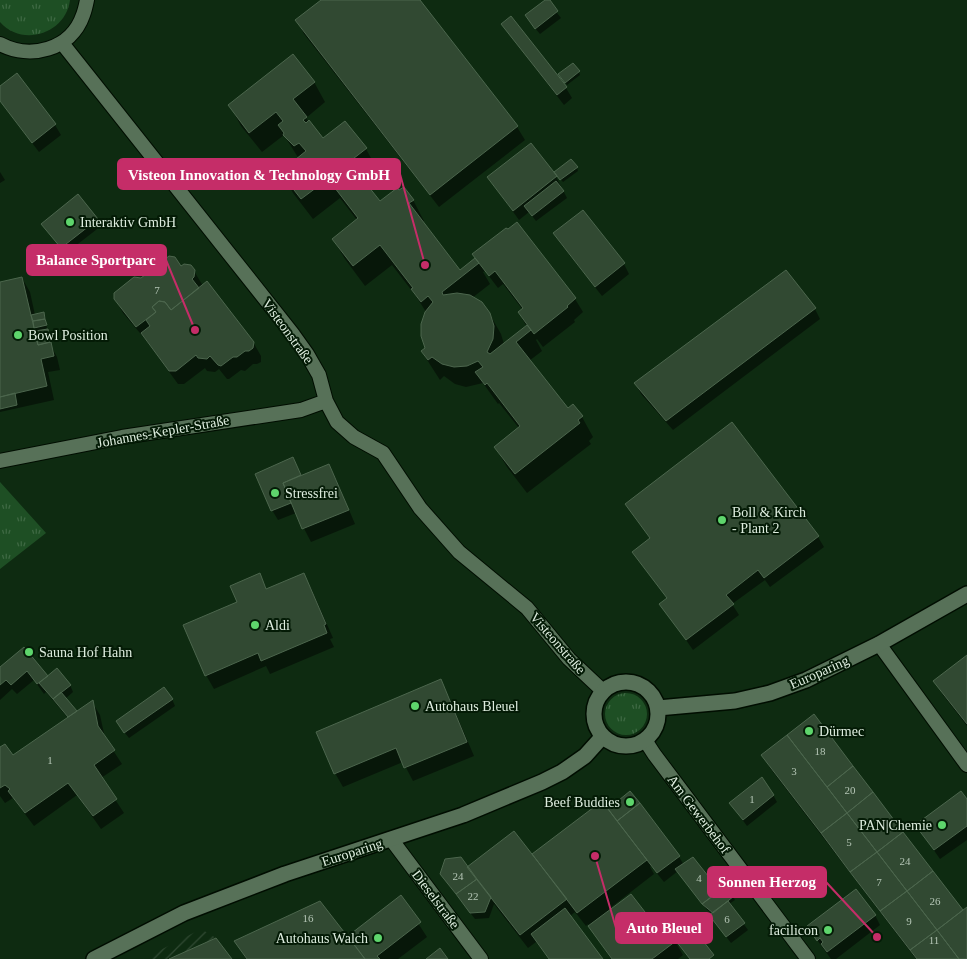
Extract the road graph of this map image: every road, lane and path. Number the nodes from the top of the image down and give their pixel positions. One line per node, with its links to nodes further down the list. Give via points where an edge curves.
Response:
1 (87, 0): 2 (street, via 75,31)
2 (62, 43): 3 (street, via 46,50 28,52); 4 (street, Visteonstraße, via 292,333 319,376)
3 (0, 44)
4 (326, 401): 5 (street, Johannes-Kepler-Straße, via 301,410 122,437); 8 (street, Visteonstraße, via 337,422 354,438 383,453 420,508 459,552 527,608 569,659)
5 (0, 462)
6 (967, 594): 7 (street, Europaring)
7 (879, 644): 9 (street, Europaring, via 806,680 770,693 735,701); 12 (street)
8 (603, 691): 9 (street, via 615,683 636,684 653,695); 10 (street, via 596,701 594,714 596,726)
9 (658, 708): 11 (street, via 656,726)
10 (603, 736): 11 (street, via 624,746); 13 (street, Europaring, via 585,756 542,782 463,815)
11 (645, 740): 16 (street, Am Gewerbehof)
12 (967, 765)
13 (391, 839): 14 (street, Europaring, via 285,874 184,913); 15 (street, Dieselstraße)
14 (94, 959)
15 (482, 959)
16 (808, 959)

